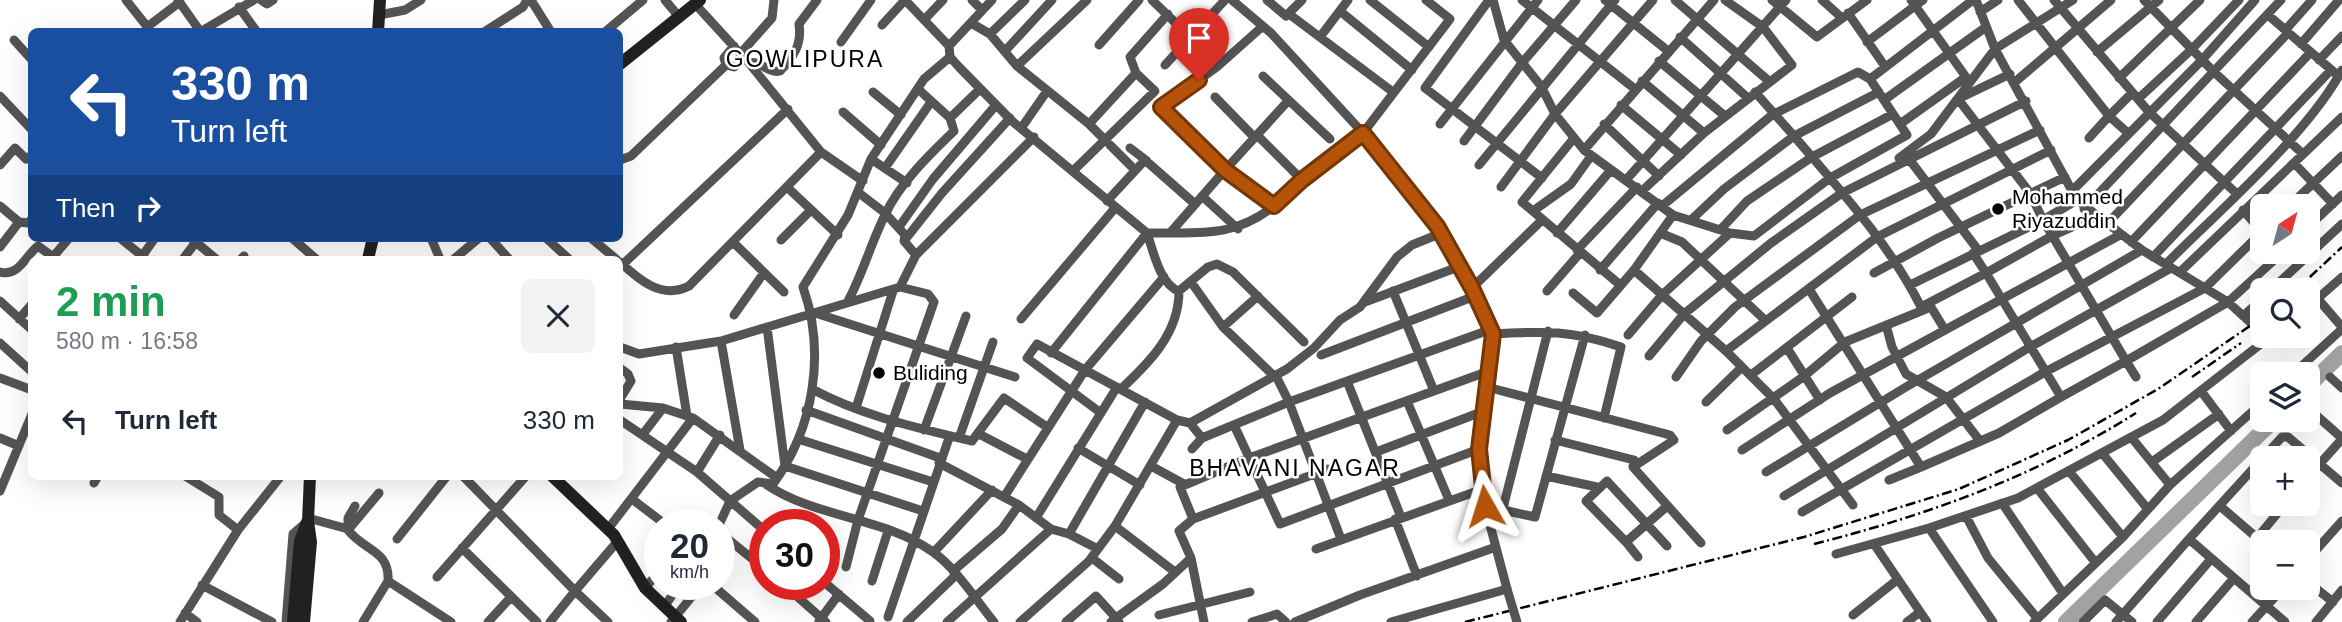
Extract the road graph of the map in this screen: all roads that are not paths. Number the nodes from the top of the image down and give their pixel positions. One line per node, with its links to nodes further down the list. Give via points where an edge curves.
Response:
1 (254, 0): 60 (street)
2 (261, 0): 3 (street, via 267,4)
3 (273, 0)
4 (380, 0): 67 (street)
5 (421, 0): 67 (street, via 405,10)
6 (529, 0): 86 (street); 87 (street)
7 (643, 0): 88 (street)
8 (665, 0): 69 (street)
9 (774, 0): 116 (street, via 772,18)
10 (817, 0): 116 (street, via 799,24 795,55 780,71 772,72)
11 (871, 0): 100 (street)
12 (905, 0): 71 (street); 76 (street)
13 (943, 0): 71 (street)
14 (972, 0): 61 (street)
15 (992, 0): 61 (street)
16 (1025, 0): 93 (street)
17 (1052, 0): 110 (street)
18 (1087, 0): 127 (street)
19 (1139, 0): 104 (street)
20 (1152, 0): 65 (street)
21 (1225, 0): 97 (street)
22 (1232, 0): 77 (street)
23 (1267, 0): 66 (street)
24 (1302, 0): 66 (street)
25 (1348, 0): 62 (street)
26 (1370, 0): 105 (street)
27 (1426, 0): 105 (street, via 1450,19)
28 (1491, 0): 99 (street); 161 (street, via 1425,88)
29 (1522, 0): 56 (street)
30 (1576, 0): 75 (street)
31 (1653, 0): 73 (street)
32 (1675, 0): 70 (street)
33 (1714, 0): 70 (street)
34 (1725, 0): 78 (street)
35 (1772, 0): 57 (street)
36 (1822, 0): 64 (street)
37 (1847, 0): 64 (street)
38 (1867, 0): 64 (street)
39 (1975, 0): 63 (street); 91 (street)
40 (1998, 0): 63 (street)
41 (2018, 0): 74 (street)
42 (2073, 0): 58 (street)
43 (2111, 0): 90 (street)
44 (2159, 0): 59 (street)
45 (2200, 0): 89 (street)
46 (2239, 0): 108 (street)
47 (2255, 0): 118 (street)
48 (2281, 0): 68 (street)
49 (2312, 0): 92 (street)
50 (2339, 0): 103 (street)
51 (179, 1): 81 (street); 82 (street)
52 (131, 2): 80 (street)
53 (698, 2): 69 (street); 116 (street)
54 (1610, 2): 73 (street); 102 (street)
55 (1916, 2): 91 (street); 101 (street)
56 (1535, 4): 75 (street); 99 (street)
57 (1783, 4): 64 (street, via 1817,37); 78 (street)
58 (2057, 4): 74 (street); 90 (street)
59 (2147, 4): 89 (street); 112 (street)
60 (239, 8): 83 (street); 84 (street)
61 (982, 10): 72 (street)
62 (1340, 11): 95 (street); 128 (street)
63 (1980, 12): 79 (street)
64 (1848, 13): 101 (street)
65 (1168, 14): 97 (street); 131 (street, via 1130,57)
66 (1289, 14): 95 (street)
67 (379, 15): 85 (street)
68 (2268, 15): 92 (street); 129 (street)
69 (680, 18): 122 (street)
70 (1697, 18): 96 (street); 114 (street)
71 (924, 20): 109 (street)
72 (971, 23): 93 (street); 109 (street)
73 (1634, 23): 111 (street); 120 (street)
74 (2035, 23): 106 (street); 107 (street)
75 (1554, 25): 102 (street); 123 (street)
76 (882, 26)
77 (1263, 26): 159 (street); 186 (street)
78 (1763, 27): 114 (street); 137 (street, via 1792,65)
79 (1986, 27): 107 (street); 115 (street)
80 (148, 28)
81 (150, 28)
82 (198, 28)
83 (205, 28)
84 (254, 28)
85 (378, 28)
86 (490, 28)
87 (548, 28)
88 (609, 28)
89 (2171, 28): 108 (street); 135 (street)
90 (2076, 29): 106 (street); 112 (street)
91 (1933, 30): 115 (street); 126 (street)
92 (2287, 32): 103 (street); 142 (street)
93 (990, 34): 110 (street)
94 (2342, 36): 119 (street)
95 (1320, 37): 145 (street)
96 (1680, 37): 111 (street); 132 (street)
97 (1191, 38): 125 (street)
98 (14, 40): 117 (street)
99 (1504, 40): 123 (street); 161 (street)
100 (841, 42)
101 (1867, 42): 126 (street)
102 (1578, 43): 120 (street); 139 (street)
103 (2301, 44): 113 (street)
104 (1099, 45)
105 (1429, 47): 128 (street)
106 (2054, 48): 134 (street); 171 (street)
107 (1996, 49): 134 (street); 153 (street)
108 (2192, 49): 118 (street); 150 (street)
109 (950, 51): 140 (street); 141 (street)
110 (1005, 51): 127 (street)
111 (1668, 51): 121 (street)
112 (2096, 52): 135 (street)
113 (2311, 52): 119 (street); 164 (street)
114 (1738, 54): 132 (street); 137 (street)
115 (1950, 54): 149 (street); 178 (street, via 1966,77)
116 (742, 55): 124 (street, via 734,66); 124 (street, via 724,58); 160 (street)
117 (28, 56)
118 (2202, 60): 129 (street); 163 (street)
119 (2319, 60): 130 (street)
120 (1600, 61): 138 (street); 165 (street)
121 (1659, 61): 138 (street); 148 (street)
122 (623, 62)
123 (1522, 63): 139 (street); 181 (street)
124 (726, 65): 214 (street)
125 (1165, 65)
126 (1884, 65): 136 (street)
127 (1017, 66): 143 (street)
128 (1412, 70): 145 (street)
129 (2214, 72): 142 (street); 179 (street)
130 (2337, 72): 185 (street); 196 (street, via 2337,83)
131 (1136, 73): 151 (street, via 1155,91); 175 (street)
132 (1720, 73): 146 (street); 148 (street)
133 (1263, 76): 156 (street)
134 (2012, 78): 153 (street); 154 (street)
135 (2119, 78): 150 (street)
136 (1870, 79): 149 (street); 166 (street, via 1858,72)
137 (1770, 82): 146 (street)
138 (1639, 85): 158 (street); 169 (street)
139 (1541, 86): 165 (street); 199 (street)
140 (918, 89): 155 (street); 168 (street)
141 (981, 89): 157 (street); 173 (street)
142 (2234, 90): 164 (street); 200 (street)
143 (1047, 91): 175 (street); 183 (street)
144 (873, 92): 168 (street)
145 (1394, 92): 186 (street)
146 (1751, 95): 166 (street); 170 (street)
147 (0, 96): 180 (street)
148 (1700, 96): 169 (street); 170 (street)
149 (1881, 96): 167 (street); 189 (street)
150 (2135, 96): 163 (street); 171 (street)
151 (1149, 97): 159 (street); 198 (street)
152 (1215, 97): 190 (street)
153 (1958, 99): 182 (street); 213 (street, via 1931,134)
154 (2026, 101): 182 (street); 184 (street)
155 (931, 102): 173 (street); 224 (street)
156 (1287, 102): 190 (street); 194 (street)
157 (996, 105): 174 (street); 278 (street, via 933,179)
158 (1621, 105): 177 (street); 195 (street)
159 (1161, 107): 226 (street)
160 (788, 109): 206 (street); 320 (street)
161 (1452, 109): 176 (street); 181 (street)
162 (843, 112): 201 (street)
163 (2149, 112): 179 (street); 188 (street)
164 (2255, 112): 185 (street); 221 (street)
165 (1555, 114): 192 (street); 218 (street)
166 (1775, 114): 189 (street); 255 (street)
167 (1893, 114): 178 (street); 211 (street)
168 (901, 115): 201 (street)
169 (1683, 115): 187 (street); 195 (street)
170 (1724, 116): 187 (street)
171 (2109, 116): 188 (street); 193 (street)
172 (2342, 117): 208 (street)
173 (950, 118): 239 (street, via 954,131)
174 (1010, 118): 183 (street); 292 (street)
175 (1089, 124): 198 (street)
176 (1440, 124)
177 (1604, 124): 207 (street); 219 (street)
178 (1900, 124): 233 (street, via 1907,135)
179 (2162, 124): 200 (street); 260 (street)
180 (28, 126)
181 (1475, 126): 197 (street); 199 (street)
182 (1976, 126): 203 (street); 216 (street)
183 (1022, 127): 191 (street)
184 (2040, 130): 203 (street); 204 (street)
185 (2276, 131): 196 (street); 238 (street)
186 (1363, 133): 234 (street); 285 (street)
187 (1704, 133): 209 (street)
188 (2127, 133): 251 (street)
189 (1794, 135): 211 (street); 272 (street)
190 (1256, 136): 226 (street); 234 (street)
191 (1034, 137): 228 (street); 308 (street)
192 (1574, 138): 207 (street); 232 (street)
193 (2089, 138)
194 (1329, 139)
195 (1662, 139): 209 (street); 219 (street)
196 (2287, 140): 208 (street); 247 (street)
197 (1464, 141)
198 (1107, 142): 225 (street); 228 (street)
199 (1496, 143): 218 (street); 223 (street)
200 (2183, 144): 221 (street); 275 (street)
201 (881, 145): 215 (street)
202 (1130, 148): 217 (street)
203 (1996, 150): 229 (street); 237 (street)
204 (2051, 150): 229 (street); 231 (street)
205 (4, 152): 212 (street, via 15,148); 222 (street)
206 (821, 152): 236 (street); 242 (street)
207 (1588, 153): 227 (street); 263 (street, via 1571,184)
208 (2303, 154): 220 (street)
209 (1681, 155): 230 (street)
210 (2342, 156): 240 (street)
211 (1812, 157): 233 (street); 280 (street, via 1747,201)
212 (28, 158)
213 (1899, 158)
214 (623, 159)
215 (871, 159): 224 (street); 236 (street)
216 (1909, 159): 237 (street); 245 (street)
217 (1147, 161): 225 (street); 254 (street)
218 (1520, 161): 232 (street); 241 (street)
219 (1643, 161): 230 (street); 235 (street)
220 (2294, 163): 240 (street); 262 (street)
221 (2205, 164): 238 (street); 301 (street)
222 (0, 165)
223 (1479, 165)
224 (885, 168): 239 (street)
225 (1135, 170): 252 (street)
226 (1225, 170): 250 (street); 258 (street)
227 (1611, 170): 235 (street); 283 (street)
228 (1073, 171): 252 (street)
229 (2010, 171): 246 (street); 253 (street)
230 (1659, 176): 243 (street)
231 (2065, 177): 246 (street); 251 (street)
232 (1542, 178): 263 (street, via 1522,202)
233 (1830, 178): 245 (street); 288 (street)
234 (1302, 180): 258 (street)
235 (1626, 180): 243 (street)
236 (863, 181): 244 (street)
237 (1928, 182): 253 (street); 266 (street)
238 (2224, 182): 247 (street); 318 (street)
239 (907, 183): 264 (street)
240 (2313, 184): 248 (street); 256 (street)
241 (1501, 187)
242 (788, 188): 261 (street); 300 (street)
243 (1640, 189): 255 (street); 307 (street)
244 (859, 193): 264 (street); 286 (street)
245 (1842, 193): 266 (street); 302 (street)
246 (2030, 193): 273 (street); 277 (street)
247 (2236, 194): 327 (street)
248 (2302, 194)
249 (2342, 195): 256 (street)
250 (1202, 196): 254 (street); 279 (street)
251 (2074, 196): 260 (street); 273 (street)
252 (1107, 201): 259 (street)
253 (1945, 203): 277 (street); 290 (street)
254 (1195, 204): 282 (street)
255 (1660, 204): 265 (street); 328 (street)
256 (2333, 204): 267 (street)
257 (0, 206): 274 (street)
258 (1274, 206): 279 (street)
259 (1115, 208): 281 (street); 373 (street)
260 (2084, 209): 268 (street)
261 (811, 210): 286 (street); 291 (street)
262 (2244, 210): 269 (street); 327 (street)
263 (1533, 211): 270 (street)
264 (885, 214): 278 (street); 358 (street)
265 (1673, 215): 272 (street); 284 (street)
266 (1860, 215): 290 (street); 356 (street)
267 (2320, 216)
268 (2095, 217): 275 (street); 289 (street)
269 (2250, 217)
270 (1542, 219): 283 (street); 349 (street)
271 (28, 220): 274 (street)
272 (1691, 220): 280 (street)
273 (2043, 220): 289 (street); 306 (street)
274 (19, 222): 304 (street)
275 (2107, 224): 287 (street)
276 (2342, 224): 336 (street)
277 (1962, 226): 306 (street); 322 (street)
278 (900, 227): 292 (street)
279 (1238, 229): 282 (street)
280 (1726, 231): 288 (street); 321 (street)
281 (1147, 233): 282 (street); 334 (street); 403 (street)
282 (1170, 233)
283 (1557, 233): 307 (street)
284 (1660, 233): 321 (street, via 1682,242); 329 (street)
285 (1440, 234): 326 (street); 360 (street, via 1412,245 1397,257)
286 (838, 235): 366 (street, via 803,287)
287 (2120, 235): 301 (street); 323 (street)
288 (1754, 236): 302 (street)
289 (2052, 236): 323 (street); 333 (street)
290 (1877, 237): 322 (street); 344 (street)
291 (781, 240)
292 (904, 241): 308 (street)
293 (125, 242): 311 (street)
294 (197, 242): 312 (street)
295 (297, 242): 313 (street)
296 (474, 242): 314 (street)
297 (494, 242): 315 (street)
298 (550, 242): 316 (street)
299 (595, 242): 317 (street)
300 (733, 242): 325 (street, via 689,286 674,292 650,286); 332 (street)
301 (2131, 242): 305 (street)
302 (1771, 243): 337 (street)
303 (2250, 244): 342 (street)
304 (0, 247)
305 (2142, 250): 318 (street); 340 (street)
306 (1976, 251): 333 (street); 341 (street)
307 (1579, 252): 328 (street); 345 (street)
308 (916, 255): 343 (street)
309 (29, 256): 310 (street, via 38,246)
310 (51, 256)
311 (141, 256)
312 (213, 256)
313 (313, 256)
314 (458, 256)
315 (506, 256)
316 (566, 256)
317 (611, 256)
318 (2153, 257): 327 (street)
319 (28, 258): 330 (street, via 10,274)
320 (623, 259)
321 (1701, 260): 337 (street); 351 (street)
322 (1894, 260): 331 (street); 341 (street)
323 (2068, 263): 340 (street); 355 (street)
324 (2268, 264): 361 (street)
325 (623, 266)
326 (1458, 267): 347 (street); 349 (street)
327 (2172, 268): 342 (street); 364 (street)
328 (1600, 270): 339 (street)
329 (1634, 270): 339 (street); 351 (street)
330 (0, 272)
331 (1874, 273)
332 (763, 274): 348 (street); 368 (street)
333 (1986, 274): 355 (street); 362 (street)
334 (1164, 277): 346 (street); 415 (street)
335 (2342, 277): 354 (street)
336 (2284, 278)
337 (1723, 281): 356 (street); 367 (street)
338 (1191, 282): 346 (street); 352 (street, via 1217,264 1233,272); 381 (street)
339 (1619, 284): 350 (street, via 1597,313)
340 (2080, 284): 364 (street); 377 (street)
341 (1910, 285): 362 (street)
342 (2205, 288): 361 (street); 390 (street)
343 (896, 289): 358 (street); 386 (street); 397 (street, via 928,294 934,302)
344 (1809, 289): 370 (street); 374 (street)
345 (1548, 290)
346 (1179, 291): 432 (street, via 1179,311 1172,330 1145,366)
347 (1393, 291): 360 (street); 375 (street)
348 (784, 292)
349 (1473, 292): 375 (street); 385 (street)
350 (1573, 293)
351 (1662, 295): 367 (street); 388 (street)
352 (1258, 296): 381 (street); 393 (street)
353 (1852, 297): 370 (street)
354 (2320, 297)
355 (2001, 298): 377 (street); 383 (street)
356 (1744, 300): 374 (street); 389 (street)
357 (0, 301): 372 (street)
358 (848, 301): 366 (street)
359 (2320, 301): 382 (street)
360 (1365, 302): 419 (street)
361 (2228, 302): 371 (street); 409 (street)
362 (1926, 307): 378 (street); 383 (street)
363 (28, 309): 372 (street)
364 (2096, 310): 390 (street); 398 (street)
365 (2250, 310): 371 (street)
366 (812, 312): 380 (street); 386 (street); 433 (street, via 817,361)
367 (1684, 314): 389 (street); 406 (street)
368 (734, 315)
369 (966, 316): 408 (street)
370 (1827, 316): 394 (street); 400 (street)
371 (2244, 316): 376 (street)
372 (19, 319): 379 (street)
373 (1021, 319)
374 (1766, 321): 402 (street)
375 (1406, 322): 404 (street); 405 (street)
376 (2250, 322)
377 (2016, 323): 398 (street); 428 (street)
378 (1886, 325): 394 (street); 407 (street)
379 (28, 327)
380 (767, 327): 391 (street); 507 (street)
381 (1223, 327): 419 (street)
382 (2342, 328): 410 (street)
383 (1945, 330): 407 (street)
384 (1548, 331): 385 (street); 387 (street); 440 (street)
385 (1491, 332): 405 (street); 416 (street)
386 (878, 334): 397 (street); 451 (street)
387 (1584, 335): 449 (street); 459 (street, via 1621,347)
388 (1628, 335)
389 (1707, 335): 402 (street); 422 (street)
390 (2110, 335): 409 (street); 417 (street)
391 (721, 341): 396 (street); 495 (street)
392 (993, 342): 411 (street)
393 (1304, 342)
394 (1845, 342): 418 (street); 423 (street)
395 (0, 343): 413 (street)
396 (676, 347): 399 (street, via 639,354); 458 (street)
397 (919, 347): 408 (street); 464 (street)
398 (2030, 347): 417 (street); 438 (street)
399 (623, 348)
400 (1787, 348): 420 (street); 423 (street)
401 (2256, 348): 436 (street)
402 (1726, 351): 412 (street)
403 (1051, 353): 415 (street); 434 (street, via 1037,344 1027,358)
404 (1321, 355)
405 (1420, 355): 427 (street); 435 (street)
406 (1649, 356)
407 (1897, 356): 418 (street); 428 (street)
408 (951, 358): 411 (street); 471 (street)
409 (2126, 362): 424 (street); 439 (street)
410 (2312, 362)
411 (985, 367): 421 (street); 481 (street)
412 (1742, 367): 420 (street); 447 (street)
413 (28, 368)
414 (623, 370): 437 (street, via 631,381)
415 (1085, 370): 432 (street); 434 (street)
416 (1489, 371): 429 (street); 435 (street)
417 (2045, 372): 439 (street); 463 (street)
418 (1864, 375): 442 (street); 448 (street)
419 (1275, 376): 446 (street); 467 (street)
420 (1751, 376): 441 (street)
421 (1015, 377)
422 (1676, 377)
423 (1803, 377): 441 (street); 442 (street)
424 (2136, 377)
425 (2330, 377): 430 (street)
426 (0, 378): 431 (street)
427 (1347, 381): 446 (street); 457 (street)
428 (1916, 381): 438 (street); 448 (street)
429 (1487, 387): 440 (street); 453 (street)
430 (2342, 387)
431 (28, 388)
432 (1119, 388): 445 (street); 454 (street)
433 (812, 389): 451 (street); 452 (street)
434 (1070, 391): 454 (street); 470 (street)
435 (1434, 391): 443 (street)
436 (2202, 391): 455 (street); 478 (street)
437 (623, 396)
438 (1946, 397): 463 (street); 469 (street)
439 (2061, 397): 487 (street)
440 (1531, 398): 449 (street); 560 (street)
441 (1774, 399): 460 (street); 472 (street)
442 (1820, 400): 460 (street)
443 (1407, 401): 457 (street); 476 (street)
444 (623, 402): 450 (street)
445 (1145, 402): 462 (street); 511 (street)
446 (1289, 402): 468 (street); 484 (street)
447 (1706, 402)
448 (1883, 402): 469 (street); 488 (street)
449 (1564, 407): 459 (street); 486 (street)
450 (663, 408): 458 (street); 474 (street)
451 (856, 408): 464 (street)
452 (806, 410): 480 (street); 483 (street)
453 (1484, 411): 476 (street); 494 (street)
454 (1101, 412): 492 (street)
455 (2220, 414): 473 (street); 504 (street)
456 (2250, 414): 473 (street)
457 (1361, 416): 484 (street); 498 (street)
458 (690, 417): 477 (street); 499 (street)
459 (1604, 418): 512 (street, via 1670,435 1674,440)
460 (1790, 419): 488 (street); 496 (street)
461 (2320, 419): 485 (street)
462 (1177, 420): 467 (street); 508 (street)
463 (1964, 420): 487 (street); 497 (street)
464 (894, 422): 471 (street); 480 (street)
465 (28, 424): 489 (street)
466 (623, 424): 474 (street)
467 (1190, 424): 482 (street)
468 (1234, 425): 482 (street); 501 (street)
469 (1897, 426): 497 (street); 515 (street)
470 (1047, 427): 475 (street, via 1004,398); 502 (street)
471 (925, 430): 481 (street)
472 (1727, 430)
473 (2231, 431): 537 (street)
474 (643, 434): 499 (street)
475 (979, 434): 481 (street, via 972,441); 502 (street)
476 (1421, 434): 498 (street); 509 (street)
477 (720, 435): 495 (street); 517 (street)
478 (2131, 437): 500 (street); 504 (street)
479 (0, 438): 489 (street)
480 (888, 438): 503 (street); 505 (street)
481 (954, 438): 503 (street)
482 (1202, 438): 493 (street)
483 (798, 439): 505 (street); 507 (street)
484 (1302, 439): 501 (street); 520 (street)
485 (2342, 439): 506 (street)
486 (1555, 440): 512 (street, via 1634,460); 521 (street)
487 (1980, 441): 513 (street)
488 (1810, 445): 515 (street); 518 (street)
489 (19, 446): 538 (street)
490 (2273, 446): 491 (street, via 2281,437)
491 (2298, 446)
492 (1078, 448): 511 (street); 569 (street)
493 (1192, 449)
494 (1479, 449): 509 (street); 542 (street)
495 (740, 450): 522 (street)
496 (1742, 450)
497 (1911, 450): 513 (street); 540 (street)
498 (1376, 452): 535 (street)
499 (668, 453): 517 (street); 549 (street)
500 (2102, 453): 516 (street); 561 (street)
501 (1249, 458): 534 (street); 546 (street)
502 (1027, 459): 548 (street)
503 (940, 460): 532 (street); 543 (street)
504 (2152, 462): 537 (street)
505 (878, 464): 532 (street); 545 (street)
506 (2320, 464)
507 (785, 466): 522 (street); 545 (street)
508 (1152, 466): 534 (street); 536 (street)
509 (1435, 466): 535 (street); 550 (street)
510 (2320, 466): 533 (street)
511 (1109, 467): 536 (street); 584 (street)
512 (1633, 467): 559 (street)
513 (1921, 467): 530 (street)
514 (1328, 469): 520 (street)
515 (1828, 469): 540 (street); 547 (street)
516 (2069, 471): 541 (street); 585 (street)
517 (696, 472): 551 (street)
518 (1766, 472)
519 (2250, 472): 558 (street)
520 (1316, 473): 546 (street); 556 (street)
521 (1546, 476): 539 (street); 560 (street, via 1535,517)
522 (778, 478): 531 (street, via 773,484)
523 (191, 480): 581 (street, via 219,497 219,515)
524 (278, 480): 581 (street)
525 (310, 480): 571 (street)
526 (444, 480): 586 (street)
527 (467, 480): 562 (street)
528 (522, 480): 562 (street)
529 (556, 480): 579 (street)
530 (1889, 480)
531 (762, 482): 551 (street); 573 (street, via 783,496)
532 (933, 482): 565 (street)
533 (2342, 483)
534 (1184, 484): 572 (street, via 1180,486)
535 (1388, 484): 556 (street); 570 (street)
536 (1140, 485): 576 (street)
537 (2170, 485): 561 (street)
538 (1, 486)
539 (1597, 487): 575 (street, via 1607,481); 592 (street, via 1586,501)
540 (1843, 488): 554 (street); 566 (street)
541 (2037, 488): 552 (street); 608 (street)
542 (1483, 489): 550 (street); 557 (street)
543 (992, 490): 548 (street); 601 (street)
544 (379, 492): 578 (street)
545 (869, 493): 565 (street); 573 (street)
546 (1263, 493): 556 (street, via 1280,524); 572 (street)
547 (1784, 496)
548 (1004, 497): 553 (street)
549 (632, 499): 563 (street); 579 (street)
550 (1449, 500): 570 (street)
551 (730, 501): 564 (street); 568 (street)
552 (2002, 503): 567 (street); 625 (street)
553 (1019, 505): 569 (street); 611 (street, via 1002,529)
554 (1853, 505)
555 (355, 506): 578 (street)
556 (1328, 506): 587 (street)
557 (1485, 506): 560 (street); 598 (street)
558 (2220, 506): 583 (street); 588 (street)
559 (1666, 507): 575 (street); 593 (street)
560 (1503, 508)
561 (2147, 508): 585 (street)
562 (496, 509): 599 (street); 623 (street)
563 (646, 509)
564 (726, 509)
565 (923, 511): 590 (street)
566 (1802, 512)
567 (1966, 516): 577 (street); 648 (street, via 1988,558)
568 (749, 517)
569 (1036, 518): 580 (street)
570 (1398, 518): 587 (street); 612 (street)
571 (308, 519): 578 (street); 589 (street); 654 (street, via 293,534)
572 (1193, 519): 606 (street, via 1179,531)
573 (859, 520): 582 (street); 609 (street)
574 (2342, 521): 597 (street)
575 (1647, 524): 592 (street); 596 (street)
576 (1115, 526): 602 (street); 610 (street)
577 (1929, 528): 594 (street); 677 (street)
578 (348, 529): 617 (street, via 383,556)
579 (608, 529): 591 (street)
580 (1051, 529): 584 (street); 629 (street)
581 (238, 530): 619 (street)
582 (888, 531): 590 (street); 618 (street)
583 (2250, 532)
584 (1069, 534): 602 (street)
585 (2123, 537): 608 (street)
586 (397, 539)
587 (1340, 539): 600 (street)
588 (2189, 539): 607 (street); 646 (street)
589 (306, 541): 655 (street); 656 (street)
590 (913, 541): 601 (street); 645 (street)
591 (617, 542): 620 (street); 623 (street)
592 (1626, 542): 605 (street)
593 (1701, 543)
594 (1874, 544): 603 (street); 616 (street)
595 (735, 545): 604 (street)
596 (1667, 546)
597 (2320, 546)
598 (1496, 547): 612 (street); 621 (street)
599 (462, 548): 613 (street); 628 (street)
600 (1316, 549)
601 (934, 552): 611 (street)
602 (1095, 554): 615 (street); 667 (street)
603 (1836, 554)
604 (749, 556)
605 (1638, 557)
606 (1191, 558): 610 (street); 638 (street)
607 (2211, 559): 614 (street); 680 (street)
608 (2095, 562): 625 (street)
609 (846, 567)
610 (1175, 572): 647 (street)
611 (954, 573): 629 (street); 664 (street)
612 (1417, 576): 672 (street)
613 (437, 577)
614 (2234, 578): 639 (street); 681 (street)
615 (1119, 579)
616 (1897, 580): 641 (street); 643 (street)
617 (388, 581): 657 (street); 658 (street)
618 (872, 581)
619 (202, 586): 644 (street); 653 (street)
620 (644, 586)
621 (1507, 589): 673 (street); 674 (street, bridge)
622 (2342, 590): 637 (street)
623 (575, 591): 661 (street); 662 (street)
624 (1251, 592): 638 (street)
625 (2062, 592): 648 (street)
626 (2320, 592): 637 (street)
627 (840, 595): 651 (street)
628 (510, 597): 659 (street); 660 (street)
629 (975, 598): 665 (street); 666 (street)
630 (657, 600): 640 (street)
631 (669, 600): 640 (street)
632 (690, 600): 649 (street)
633 (730, 600): 663 (street)
634 (800, 600): 650 (street)
635 (835, 600): 650 (street)
636 (2272, 600): 639 (street)
637 (2333, 602): 684 (street)
638 (1201, 603): 642 (street); 669 (street)
639 (2267, 606): 682 (street); 683 (street)
640 (664, 607): 649 (street)
641 (1920, 612): 675 (street); 676 (street)
642 (1159, 615)
643 (1853, 615)
644 (182, 617): 652 (street)
645 (888, 617)
646 (2119, 618): 678 (street, via 2105,600); 679 (street)
647 (1115, 620): 668 (street, via 1096,596)
648 (2036, 620)
649 (674, 621)
650 (822, 621)
651 (870, 621)
652 (197, 622)
653 (272, 622)
654 (286, 622)
655 (293, 622)
656 (304, 622)
657 (363, 622)
658 (452, 622)
659 (488, 622)
660 (537, 622)
661 (550, 622)
662 (608, 622)
663 (755, 622)
664 (907, 622)
665 (947, 622)
666 (994, 622)
667 (1020, 622)
668 (1066, 622)
669 (1204, 622)
670 (1252, 622): 671 (street, via 1277,614)
671 (1286, 622)
672 (1296, 622)
673 (1391, 622)
674 (1517, 622)
675 (1907, 622)
676 (1927, 622)
677 (1993, 622)
678 (2083, 622)
679 (2132, 622)
680 (2157, 622)
681 (2196, 622)
682 (2252, 622)
683 (2285, 622)
684 (2316, 622)

